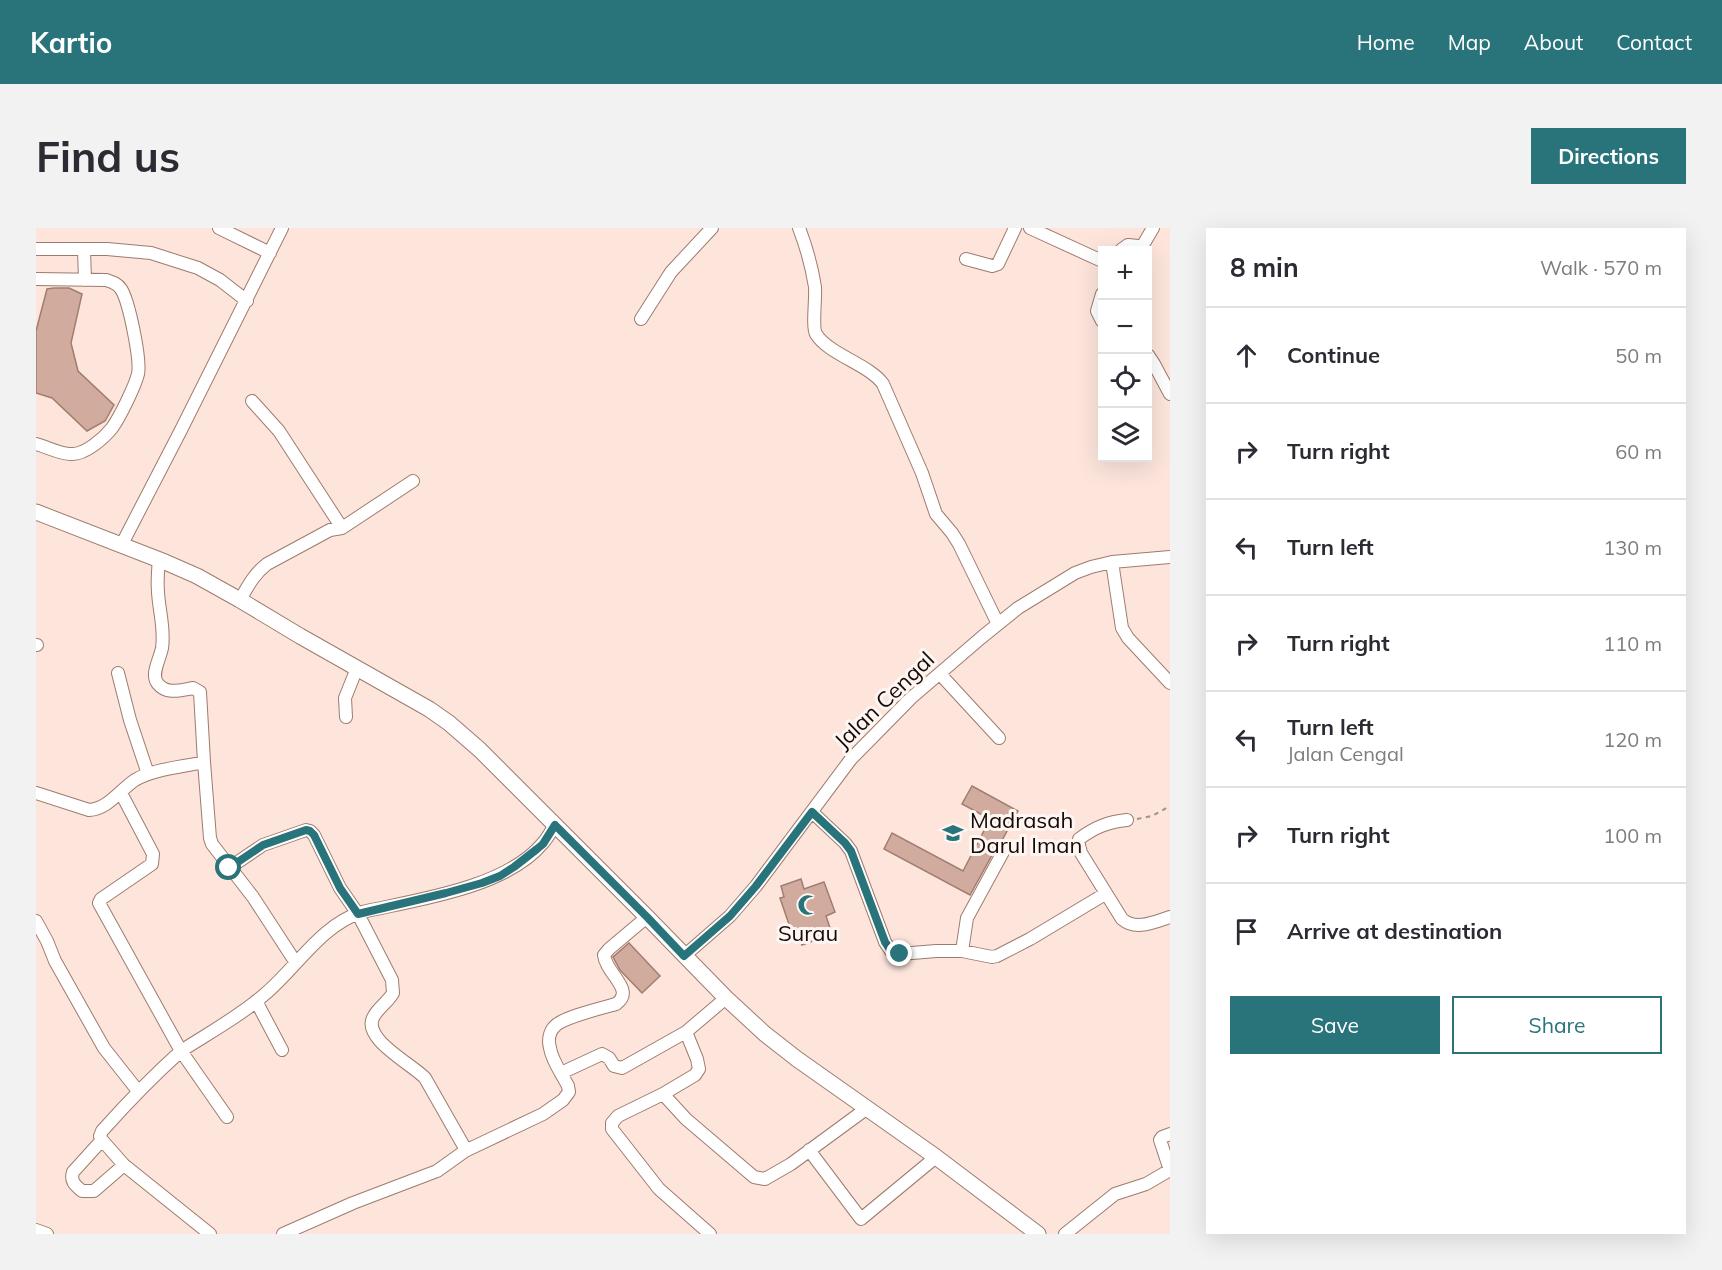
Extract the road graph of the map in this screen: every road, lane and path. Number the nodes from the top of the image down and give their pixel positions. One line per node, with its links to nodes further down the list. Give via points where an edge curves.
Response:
1 (219, 228): 11 (street)
2 (282, 228): 11 (street)
3 (712, 228): 17 (street, via 671,272)
4 (799, 228): 30 (street, via 814,286 816,333 883,384 936,514 959,544)
5 (1015, 228): 12 (street, via 998,264)
6 (1030, 228): 13 (street)
7 (1153, 228): 8 (street)
8 (1138, 246)
9 (36, 249): 10 (street)
10 (84, 249): 15 (street); 16 (street, via 151,253 198,268)
11 (270, 253): 16 (street)
12 (966, 259)
13 (1098, 259)
14 (36, 279): 15 (street)
15 (85, 280): 21 (street, via 106,280 122,290 134,336 138,376 111,429 81,453 70,454)
16 (247, 301): 25 (street)
17 (641, 319)
18 (1152, 361): 19 (street)
19 (1170, 394)
20 (252, 401): 24 (street, via 279,431)
21 (36, 444)
22 (413, 481): 24 (street)
23 (37, 513): 25 (main road)
24 (342, 528): 29 (street, via 330,530 267,564)
25 (122, 544): 27 (main road)
26 (1170, 557): 28 (street, Jalan Cengal)
27 (159, 559): 29 (main road); 37 (street, via 158,594 163,623 156,681 174,692 193,688 201,692)
28 (1112, 562): 30 (street, Jalan Cengal, via 1075,573); 34 (street, via 1122,628)
29 (240, 600): 31 (main road)
30 (998, 624): 33 (street, Jalan Cengal)
31 (357, 668): 35 (street, via 345,698); 44 (main road, via 449,723)
32 (118, 673): 38 (street)
33 (940, 674): 36 (street); 42 (street, Jalan Cengal, via 851,759)
34 (1170, 683)
35 (346, 717)
36 (999, 738)
37 (204, 762): 38 (street); 46 (street, via 210,838)
38 (148, 774): 40 (street)
39 (36, 793): 40 (street, via 89,810 100,808)
40 (121, 793): 59 (street, via 154,858 152,864 99,903)
41 (1170, 806): 43 (path, via 1152,816)
42 (812, 812): 52 (street, via 851,851 888,948 900,954); 53 (street, Jalan Cengal, via 730,916)
43 (1127, 820): 47 (street, via 1097,827 1078,842)
44 (555, 825): 48 (street, via 543,844 500,876); 49 (main road)
45 (1003, 852): 52 (street, via 967,918)
46 (229, 868): 48 (street, via 263,845 310,831); 54 (street)
47 (1106, 894): 50 (street, via 1127,924 1140,926); 52 (street, via 997,956)
48 (358, 914): 54 (street, via 335,925); 67 (street, via 393,987 393,993 374,1016 372,1031 425,1078)
49 (647, 917): 53 (main road); 60 (street, via 604,955 623,989 622,999 553,1028 550,1051)
50 (1170, 917)
51 (36, 921): 61 (street, via 104,1048)
52 (962, 951)
53 (684, 956): 55 (main road)
54 (296, 963): 56 (street)
55 (726, 998): 57 (street); 63 (main road, via 784,1050)
56 (256, 1001): 58 (street); 59 (street)
57 (686, 1032): 60 (street, via 622,1068 602,1054); 62 (street, via 699,1069)
58 (282, 1050)
59 (181, 1051): 61 (street); 64 (street)
60 (561, 1073): 67 (street, via 569,1092 563,1100 543,1114)
61 (138, 1091): 66 (street, via 102,1131)
62 (663, 1094): 68 (street, via 754,1177 765,1179); 75 (street, via 618,1116 612,1129 659,1190)
63 (866, 1108): 68 (street); 69 (main road)
64 (227, 1117)
65 (1170, 1134): 77 (street, via 1160,1140 1170,1170 1146,1184 1115,1194)
66 (102, 1140): 70 (street); 70 (street, via 73,1172 74,1184 82,1191 94,1191)
67 (466, 1150): 74 (street, via 430,1174)
68 (809, 1150): 69 (street, via 861,1219)
69 (936, 1157): 76 (main road)
70 (124, 1165): 73 (street)
71 (36, 1230): 72 (street)
72 (47, 1234)
73 (210, 1234)
74 (283, 1234)
75 (710, 1234)
76 (1038, 1234)
77 (1065, 1234)

